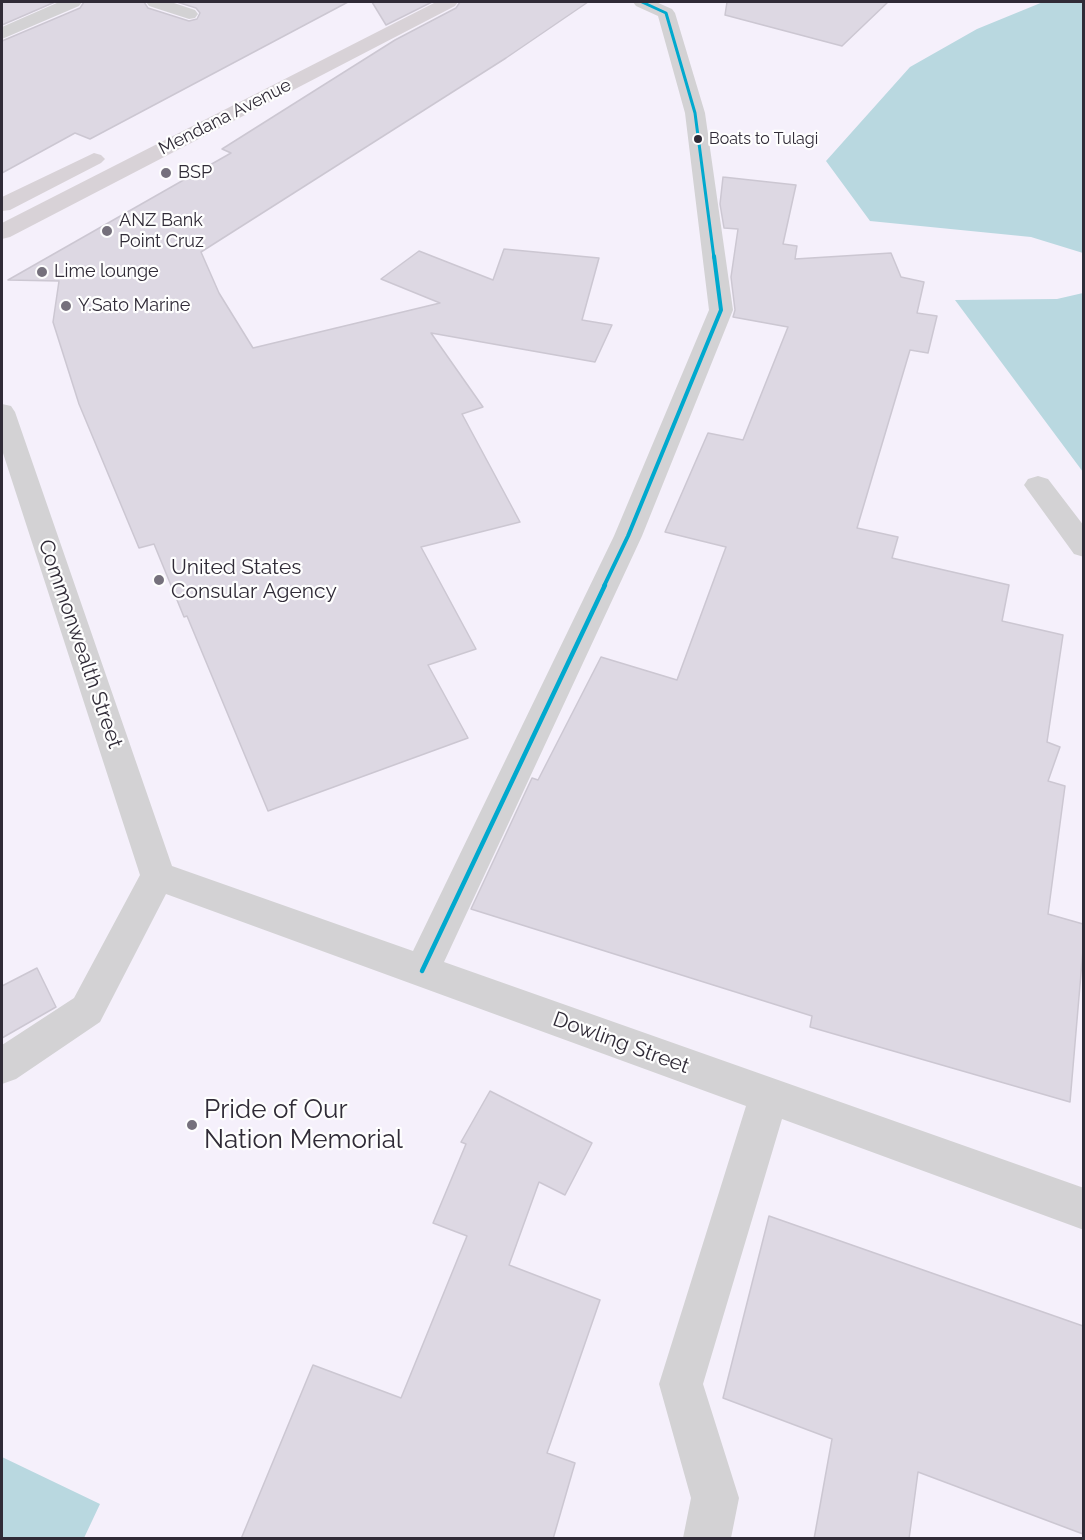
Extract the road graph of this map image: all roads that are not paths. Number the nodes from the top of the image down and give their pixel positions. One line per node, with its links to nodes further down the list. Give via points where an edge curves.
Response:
1 (73, 2): 7 (street)
2 (155, 2): 6 (street)
3 (448, 2): 11 (main road, Mendana Avenue)
4 (663, 6): 16 (street, via 695,113 721,310 628,536)
5 (388, 12): 8 (main road)
6 (189, 14)
7 (2, 34)
8 (309, 52)
9 (109, 152): 10 (main road)
10 (2, 205)
11 (2, 232)
12 (2, 412): 15 (street, Commonwealth Street)
13 (1038, 485): 14 (street)
14 (1083, 547)
15 (158, 876): 16 (street, Dowling Street); 17 (street, via 87,1010)
16 (422, 971): 18 (street, Dowling Street)
17 (2, 1066)
18 (769, 1096): 19 (street, Dowling Street); 20 (street, via 681,1384 715,1498)
19 (1083, 1209)
20 (707, 1539)

